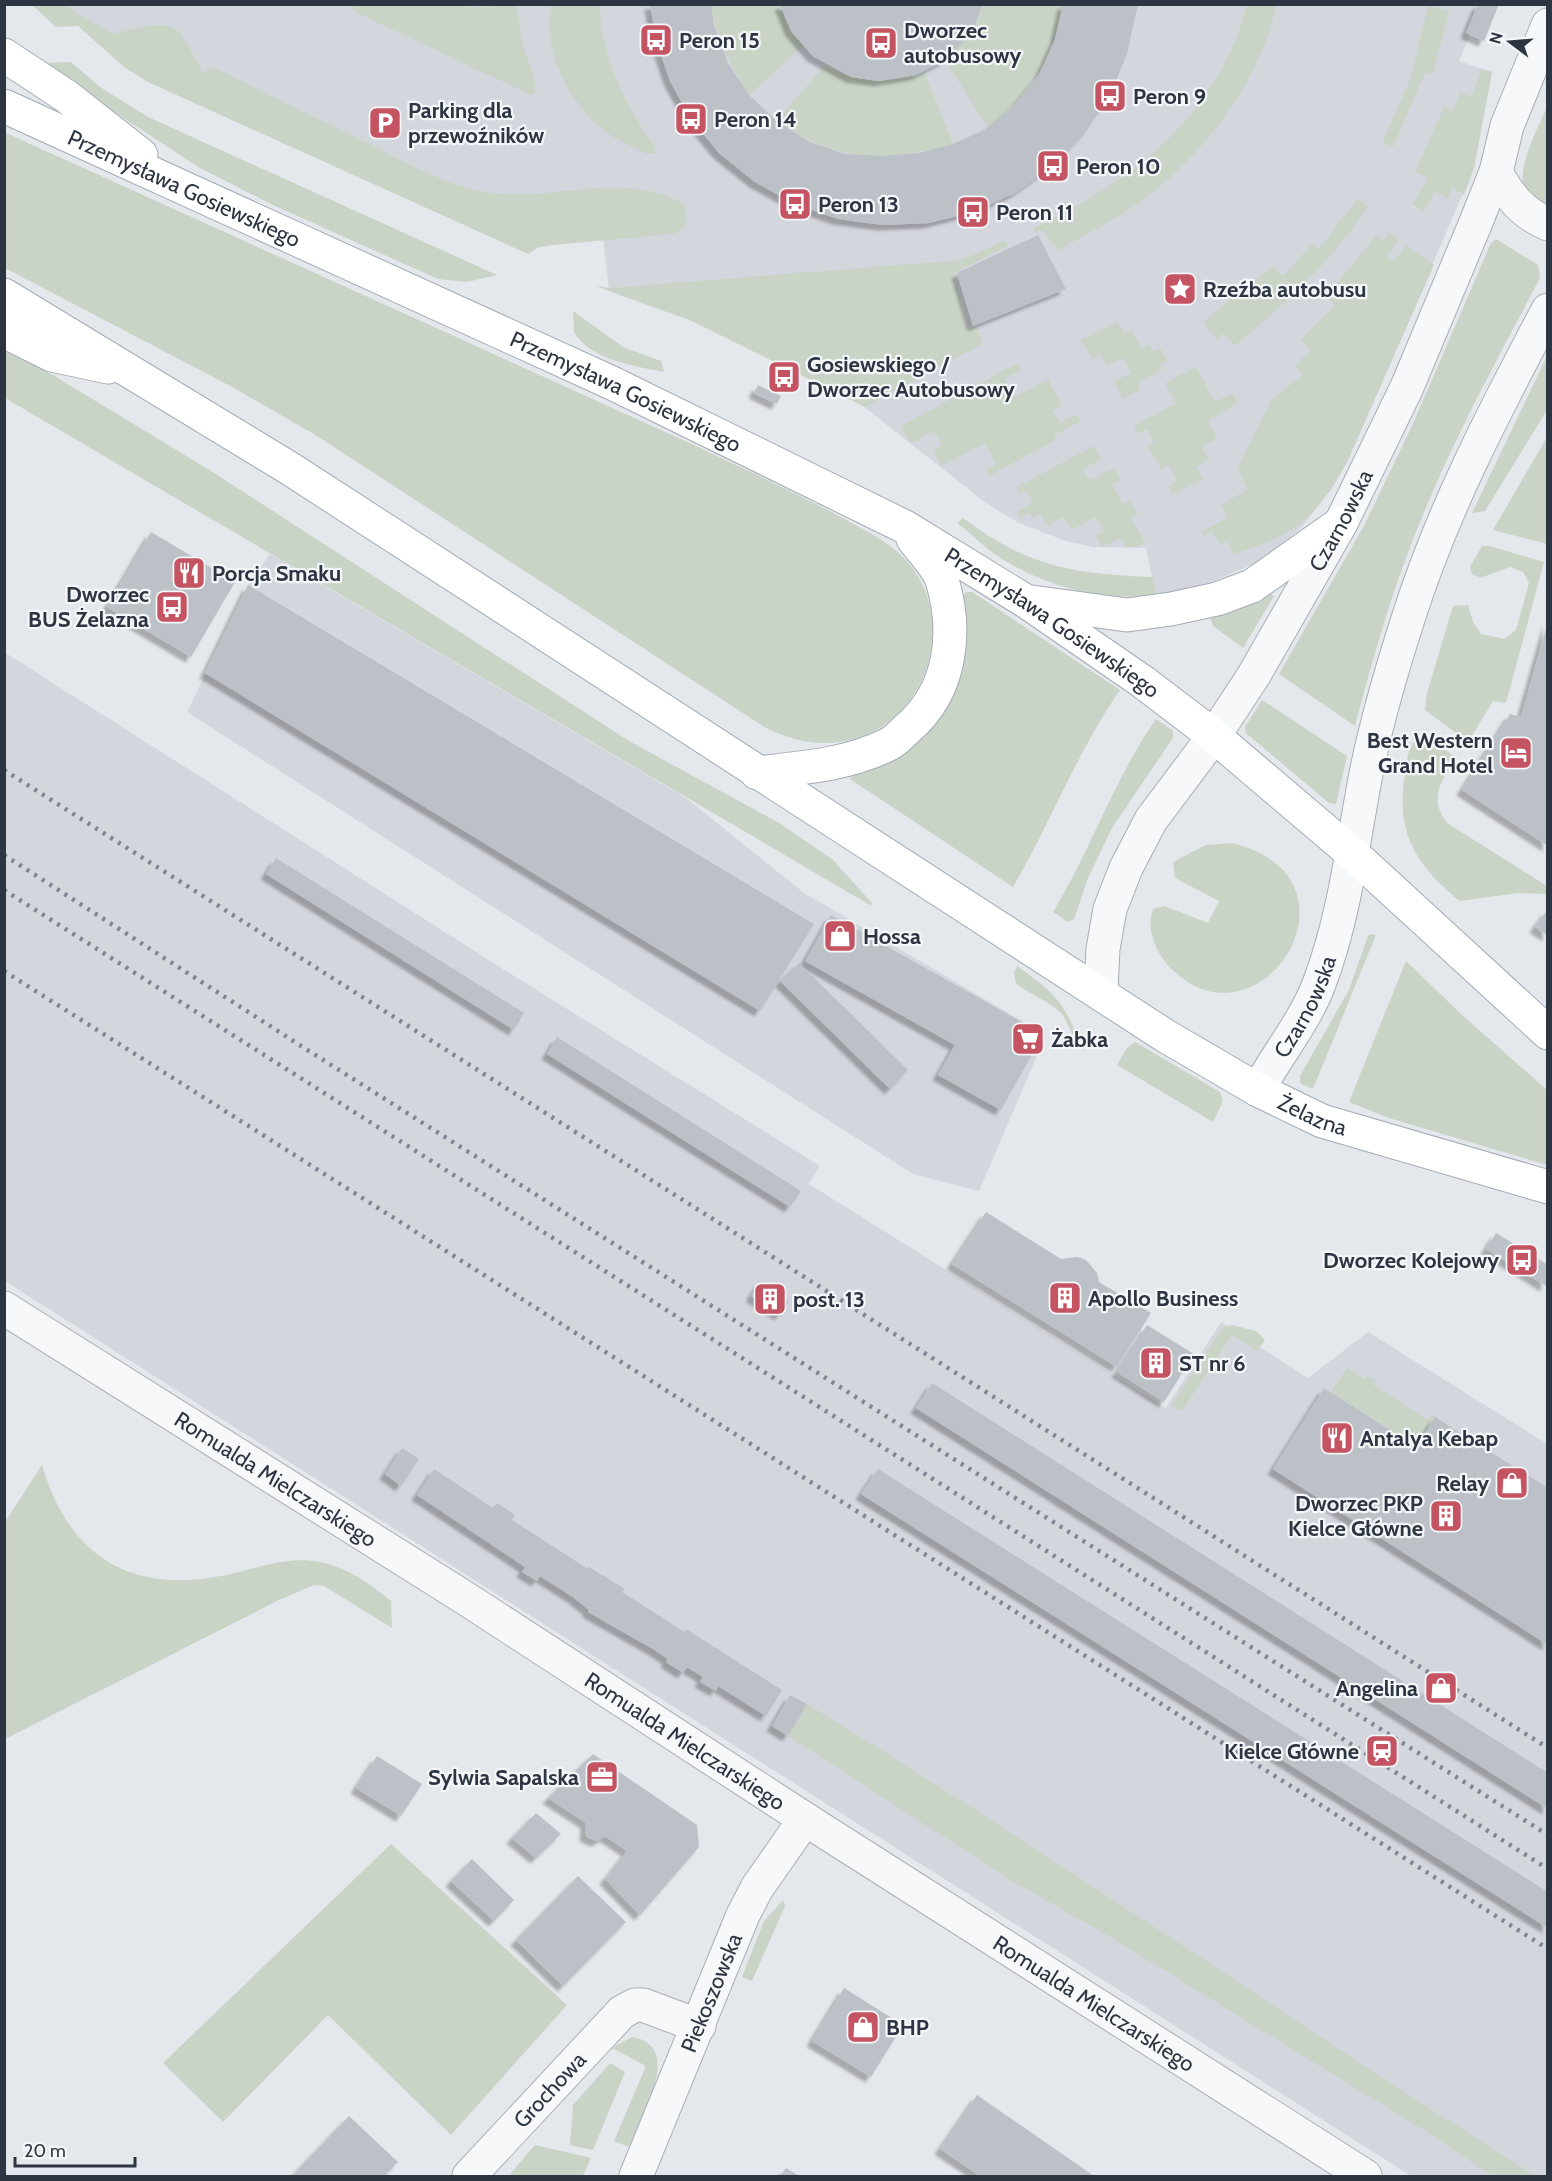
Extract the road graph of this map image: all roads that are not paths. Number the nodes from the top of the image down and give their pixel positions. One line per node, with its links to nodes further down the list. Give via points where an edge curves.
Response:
1 (1548, 25): 4 (street, Czarnowska, via 1507,126)
2 (4, 55): 5 (main road, via 66,96)
3 (4, 106): 5 (main road, Przemysława Gosiewskiego)
4 (1496, 172): 6 (street, via 1524,211); 11 (street, Czarnowska, via 1407,387)
5 (183, 187): 12 (main road, Przemysława Gosiewskiego, via 612,383)
6 (1548, 224)
7 (4, 295): 10 (main road)
8 (1548, 310): 16 (street, Czarnowska, via 1489,421 1408,617 1372,748)
9 (4, 331): 10 (main road, via 52,356)
10 (134, 372): 15 (main road, via 289,468)
11 (1341, 523): 13 (main road, via 1252,586 1217,599 1127,615); 14 (street, Czarnowska)
12 (905, 527): 13 (main road, Przemysława Gosiewskiego); 15 (main road, via 941,578 946,602 951,631 948,661 938,692 920,718 890,744 858,758)
13 (1027, 602): 14 (main road, Przemysława Gosiewskiego)
14 (1214, 736): 16 (main road); 17 (street, Czarnowska, via 1151,820 1126,868 1110,909)
15 (757, 773): 17 (main road)
16 (1354, 855): 18 (main road); 19 (street, Czarnowska, via 1333,946 1318,987)
17 (1101, 993): 19 (main road, Żelazna)
18 (1548, 1033)
19 (1258, 1090): 20 (main road, Żelazna, via 1322,1121)
20 (1548, 1187)
21 (4, 1308): 22 (street, Romualda Mielczarskiego, via 465,1598)
22 (804, 1819): 23 (street, Piekoszowska, via 750,1900); 26 (street, Romualda Mielczarskiego)
23 (699, 2026): 24 (street, Grochowa, via 651,2007 635,2005 613,2020); 25 (street, Piekoszowska)
24 (469, 2176)
25 (636, 2176)
26 (1365, 2176)

